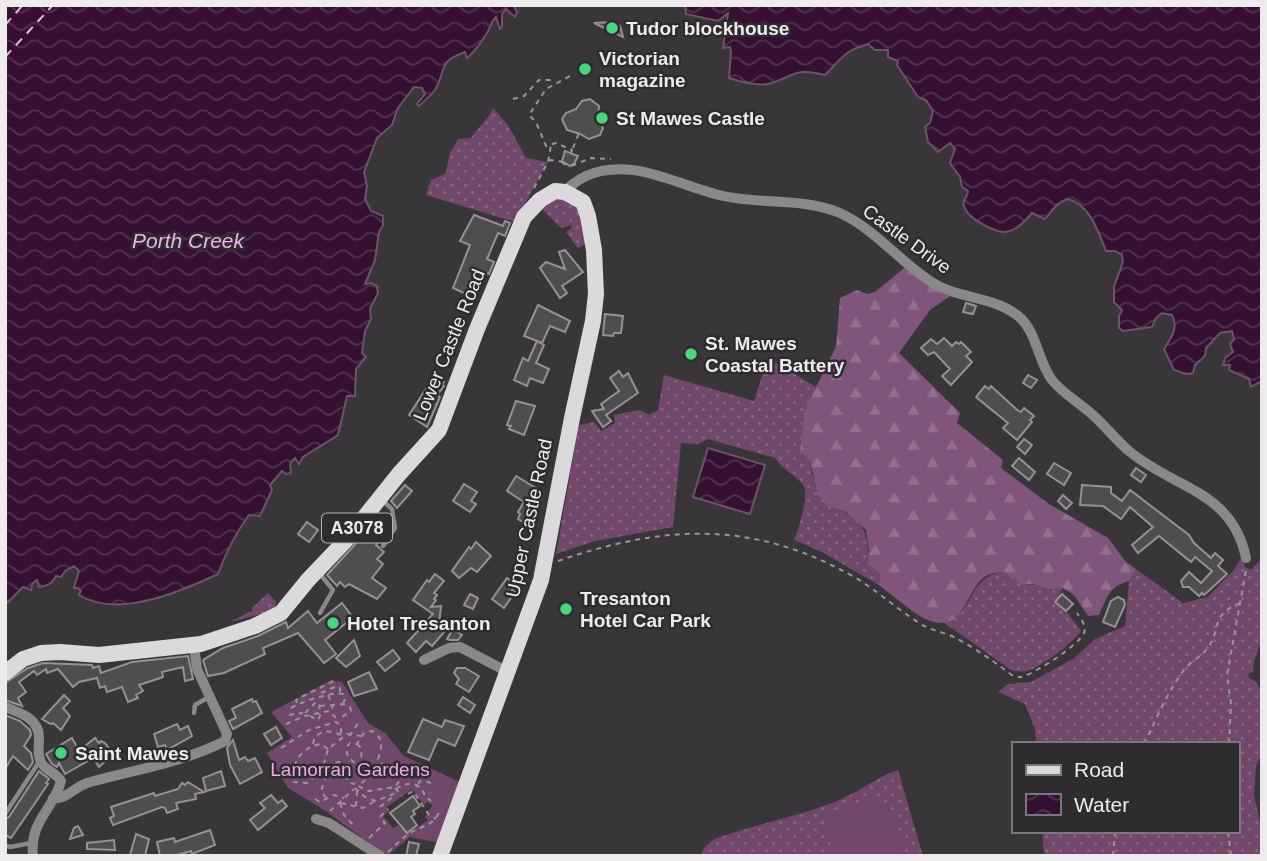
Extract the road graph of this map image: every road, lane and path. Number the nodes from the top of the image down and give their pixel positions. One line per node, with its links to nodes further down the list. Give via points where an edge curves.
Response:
1 (572, 75): 2 (path)
2 (554, 83): 3 (path, via 539,80 524,96); 5 (path, via 529,115 546,146)
3 (513, 99)
4 (579, 133): 5 (path, via 572,150)
5 (551, 144): 6 (path, via 548,162)
6 (563, 162)
7 (563, 191): 8 (main road, Lower Castle Road / A3078, via 550,193 524,217 442,424); 10 (street, Castle Drive, via 596,172 633,170 720,195 839,213 932,282 992,301 1018,316 1057,386 1137,457 1220,509 1238,532); 11 (main road, Upper Castle Road, via 583,202 588,216 595,304)
8 (380, 499): 9 (lane, via 392,509 395,528); 12 (main road, Lower Castle Road / A3078)
9 (383, 546)
10 (1246, 558): 13 (path)
11 (545, 565): 15 (path, via 636,539 715,533 755,537 822,560 877,591 923,626 955,638 1020,677 1084,635); 18 (main road, Upper Castle Road)
12 (318, 570): 14 (lane, via 333,590); 16 (main road, Lower Castle Road / A3078, via 274,618)
13 (1242, 602): 47 (path, via 1226,608 1207,649 1184,670); 48 (path, via 1227,675)
14 (320, 613)
15 (1077, 613)
16 (194, 646): 19 (main road, Lower Castle Road / A3078, via 99,655 41,653 23,659); 25 (street, via 195,662)
17 (424, 660): 18 (street, via 460,647)
18 (508, 672): 89 (main road, Upper Castle Road)
19 (5, 674)
20 (334, 681): 21 (path)
21 (318, 689): 23 (path); 27 (path, via 296,700)
22 (340, 693): 23 (path, via 337,686); 24 (path); 28 (path)
23 (322, 695): 24 (path); 26 (path)
24 (328, 695): 30 (path)
25 (209, 696): 35 (lane, via 195,705); 64 (street, via 227,734 225,741)
26 (318, 699): 27 (path); 29 (path); 37 (path)
27 (297, 704): 32 (path)
28 (343, 704): 30 (path); 39 (path, via 351,711)
29 (320, 706): 30 (path); 34 (path)
30 (333, 706): 33 (path)
31 (5, 707): 54 (street, via 37,726)
32 (291, 708)
33 (329, 711): 34 (path); 39 (path)
34 (320, 712): 37 (path); 38 (path)
35 (194, 713)
36 (289, 715): 37 (path)
37 (308, 715): 38 (path); 41 (path)
38 (318, 719): 42 (path)
39 (337, 720): 42 (path); 46 (path)
40 (360, 721): 44 (path)
41 (286, 724)
42 (320, 725): 43 (path); 51 (path)
43 (323, 732): 46 (path, via 330,730); 50 (path)
44 (349, 736)
45 (361, 736): 46 (path, via 347,733); 49 (path); 56 (path, via 372,730 378,735 382,742 378,759)
46 (341, 738): 52 (path); 53 (path)
47 (1145, 742)
48 (1229, 742)
49 (356, 744): 52 (path); 55 (path)
50 (313, 745): 53 (path); 53 (path, via 294,764 294,782 307,783 318,775)
51 (281, 748)
52 (346, 748): 55 (path, via 348,757)
53 (328, 749)
54 (40, 761): 64 (street, via 61,781); 76 (lane)
55 (362, 764): 57 (path)
56 (385, 767): 57 (path); 61 (path, via 401,769 403,776)
57 (366, 773): 60 (path)
58 (418, 785): 59 (path, via 424,780); 61 (path, via 406,783); 69 (path)
59 (432, 785)
60 (357, 787): 61 (path); 65 (path, via 349,783 337,762 321,791); 67 (path); 68 (path); 71 (path)
61 (396, 789): 63 (path); 68 (path); 72 (path)
62 (408, 794): 78 (path, via 412,791 429,816)
63 (402, 796)
64 (53, 798): 85 (street, via 41,816)
65 (326, 798): 66 (path); 67 (path)
66 (316, 799)
67 (344, 799): 70 (path)
68 (376, 801): 71 (path)
69 (431, 801)
70 (340, 803): 71 (path); 75 (path); 79 (path)
71 (355, 807)
72 (380, 807)
73 (388, 809): 83 (path, via 380,817 385,823)
74 (440, 810): 78 (path)
75 (327, 812)
76 (5, 814)
77 (316, 819): 87 (street)
78 (437, 819): 87 (path)
79 (355, 827)
80 (362, 832): 83 (path)
81 (1115, 833): 90 (path)
82 (1228, 833): 91 (path)
83 (369, 838): 84 (path)
84 (374, 841)
85 (33, 843): 86 (lane); 88 (street)
86 (5, 845)
87 (384, 854)
88 (33, 856)
89 (440, 856)
90 (1113, 856)
91 (1231, 856)

